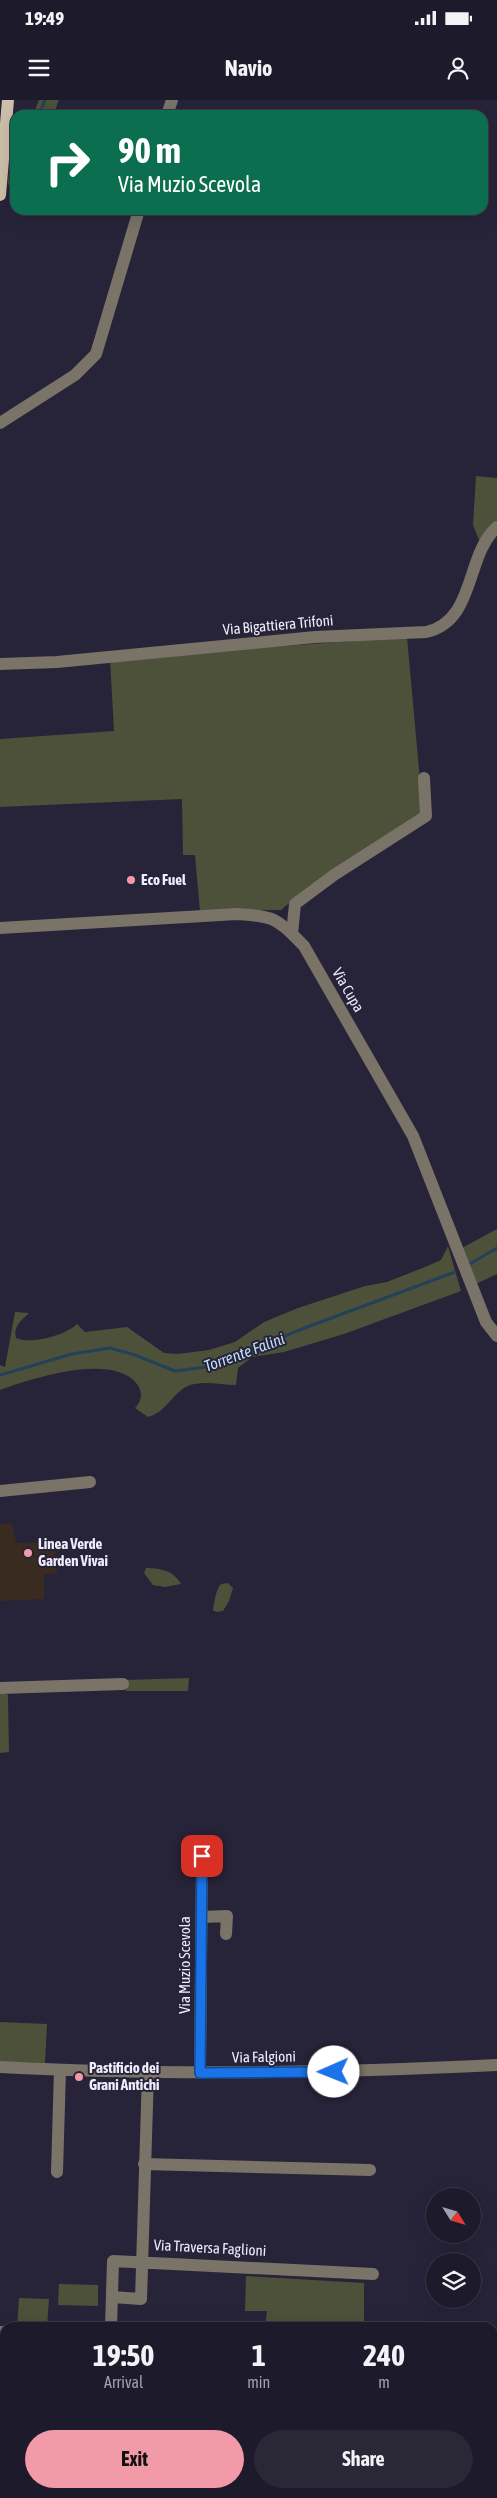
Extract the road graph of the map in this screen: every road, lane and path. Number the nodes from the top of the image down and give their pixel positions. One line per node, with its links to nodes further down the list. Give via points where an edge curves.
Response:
1 (8, 100): 2 (main road)
2 (0, 195)
3 (138, 215): 4 (street, via 96,354 76,375)
4 (0, 423)
5 (497, 527): 6 (street, Via Bigattiera Trifoni, via 482,547 456,611 445,625 437,629 315,637 57,662)
6 (0, 664)
7 (424, 778): 9 (street, via 426,816 295,904)
8 (0, 928): 9 (street, Via Cupa, via 238,914 266,915 276,919)
9 (292, 934): 10 (street, Via Cupa, via 304,946 413,1136 486,1322)
10 (497, 1336)
11 (90, 1482): 12 (street)
12 (0, 1491)
13 (123, 1684): 14 (street)
14 (0, 1688)
15 (202, 1856): 16 (street, Via Muzio Scevola)
16 (202, 1917): 17 (street, via 227,1916); 22 (street, Via Muzio Scevola)
17 (226, 1934)
18 (497, 2065): 22 (street, Via Falgioni, via 334,2072)
19 (0, 2067): 20 (street, Via Falgioni)
20 (60, 2070): 21 (street, Via Falgioni); 25 (street)
21 (148, 2073): 22 (street, Via Falgioni); 23 (street, Via Traversa Faglioni)
22 (200, 2073)
23 (144, 2164): 24 (street); 26 (street, Via Traversa Faglioni)
24 (370, 2170)
25 (57, 2172)
26 (141, 2261): 27 (street, Via Traversa Faglioni); 28 (street, via 113,2261); 28 (street, via 141,2299)
27 (373, 2274)
28 (112, 2297): 29 (street)
29 (111, 2322)

